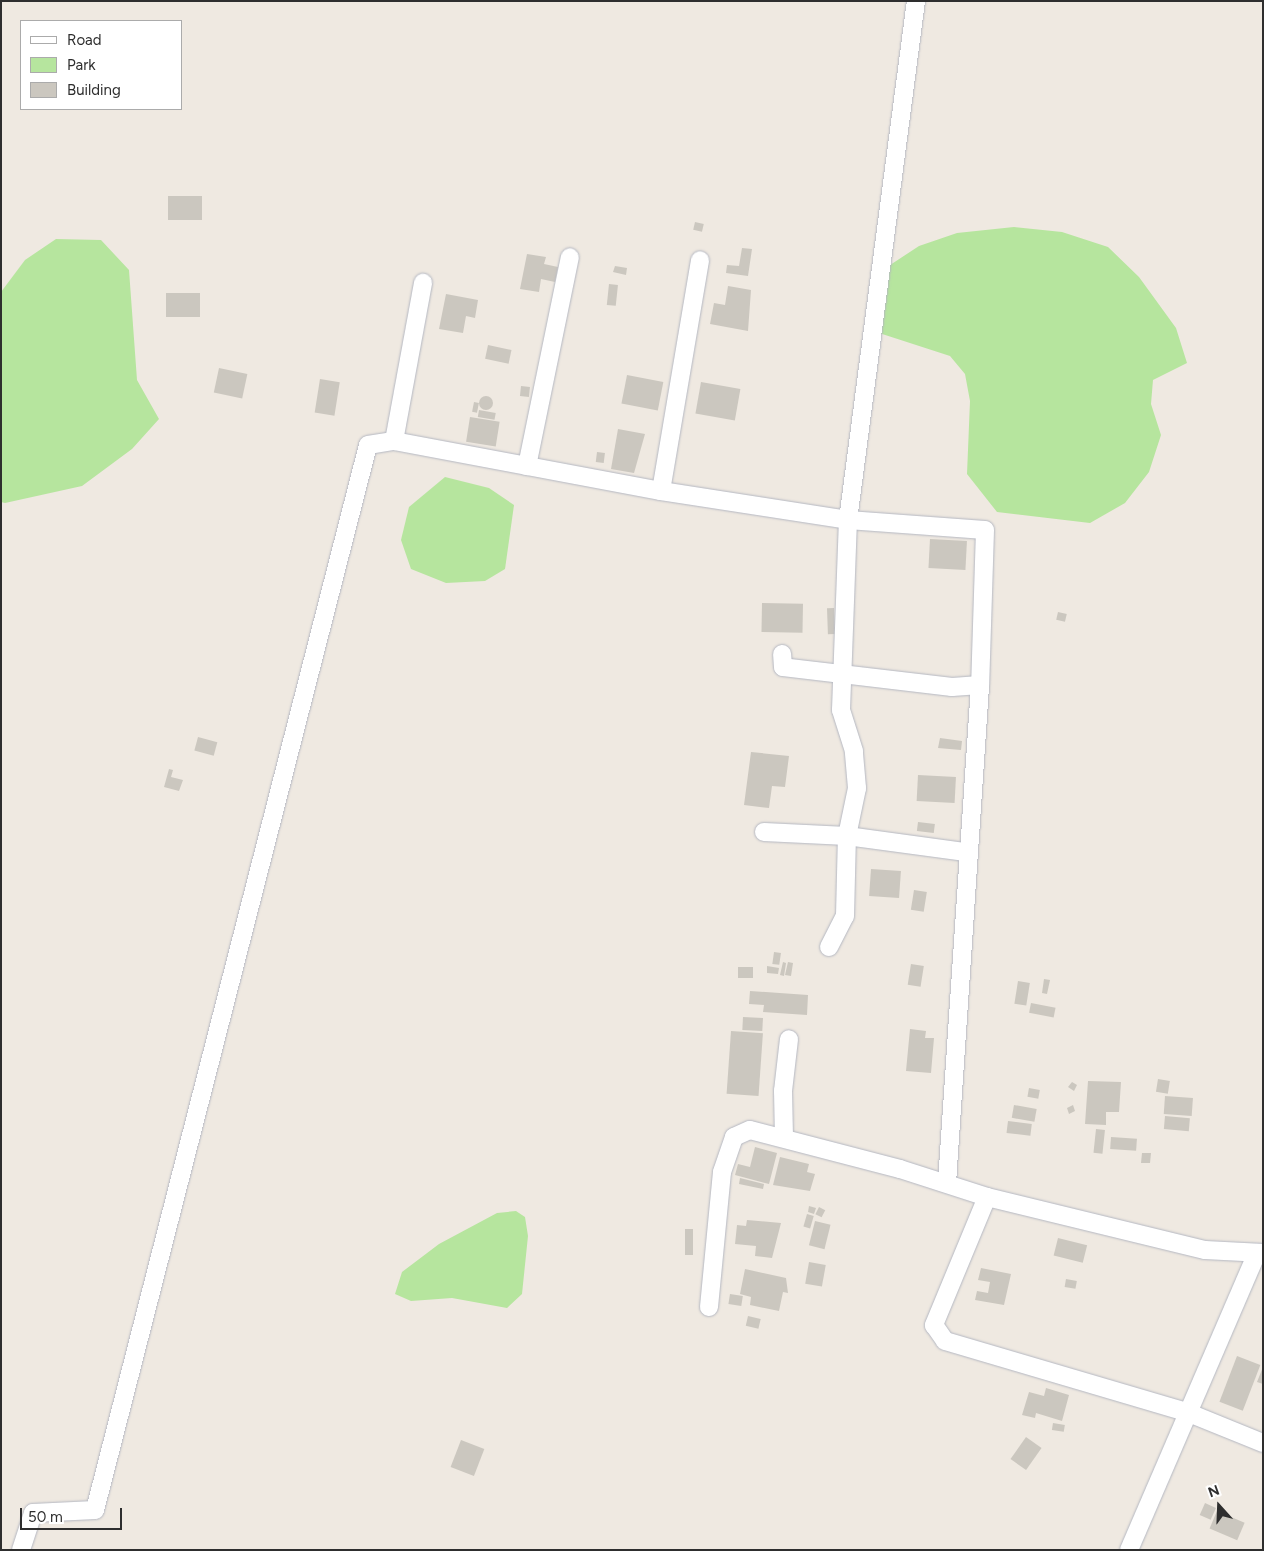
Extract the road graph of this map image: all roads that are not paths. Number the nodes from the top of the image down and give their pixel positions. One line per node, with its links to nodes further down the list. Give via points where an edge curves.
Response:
1 (916, 1): 8 (street)
2 (570, 257): 6 (street)
3 (700, 260): 7 (street)
4 (423, 283): 5 (street)
5 (394, 441): 6 (street); 24 (street, via 368,445 95,1510 32,1513)
6 (527, 466): 7 (street)
7 (661, 491): 8 (street)
8 (848, 520): 10 (street, via 843,587); 11 (street, via 985,530)
9 (782, 654): 10 (street, via 782,667)
10 (845, 672): 11 (street, via 942,686); 13 (street, via 841,710 854,751 857,788)
11 (980, 685): 14 (street)
12 (764, 832): 13 (street)
13 (848, 836): 14 (street); 15 (street, via 846,916)
14 (966, 852): 18 (street)
15 (829, 947)
16 (789, 1039): 17 (street, via 783,1091)
17 (784, 1138): 18 (street); 21 (street, via 750,1130 734,1138 722,1172)
18 (947, 1183): 19 (street)
19 (987, 1198): 20 (street, via 1205,1250); 22 (street, via 934,1324 945,1341)
20 (1260, 1253): 22 (street)
21 (710, 1307)
22 (1189, 1413): 23 (street); 25 (street)
23 (1263, 1443)
24 (21, 1550)
25 (1129, 1550)

